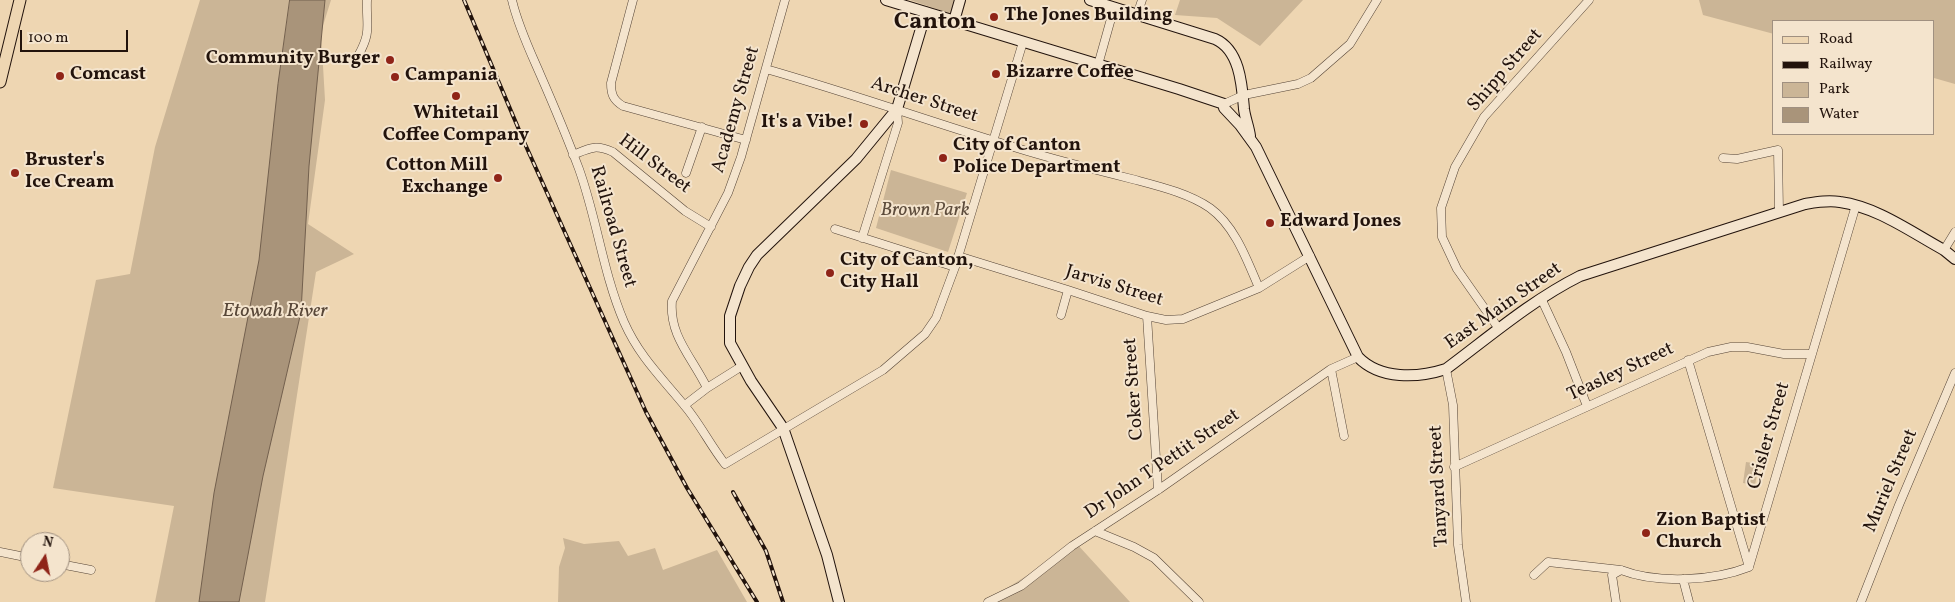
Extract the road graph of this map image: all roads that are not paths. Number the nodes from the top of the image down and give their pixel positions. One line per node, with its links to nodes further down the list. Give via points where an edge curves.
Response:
1 (20, 0): 21 (main road)
2 (367, 0): 18 (street, via 366,42)
3 (512, 0): 29 (street, Railroad Street)
4 (633, 0): 25 (street, via 611,83 614,100 623,106)
5 (786, 0): 20 (street, Academy Street)
6 (886, 0): 12 (main road)
7 (960, 0): 16 (main road)
8 (1090, 0): 13 (main road)
9 (1142, 0): 15 (street)
10 (1376, 0): 22 (street, via 1350,44 1312,78)
11 (1589, 0): 48 (street, Shipp Street, via 1484,117 1455,167 1440,208 1442,237 1457,269)
12 (902, 2): 14 (main road)
13 (1114, 8): 15 (main road); 19 (street)
14 (926, 12): 16 (main road); 24 (main road)
15 (1137, 15): 22 (main road, via 1215,39 1232,53)
16 (954, 21): 17 (main road)
17 (1024, 42): 19 (main road); 28 (street)
18 (358, 56)
19 (1098, 65): 23 (main road)
20 (766, 69): 24 (street, Archer Street); 27 (street, Academy Street)
21 (0, 82)
22 (1244, 95): 23 (street); 26 (main road)
23 (1224, 104): 26 (main road)
24 (898, 109): 28 (street, Archer Street); 37 (street, via 898,123); 52 (main road, via 856,160 757,255 749,267 735,299 729,324 730,343)
25 (702, 127): 27 (street); 31 (street)
26 (1251, 138): 40 (main road)
27 (746, 140): 34 (street, Academy Street, via 728,193)
28 (993, 140): 39 (street); 43 (street, Archer Street, via 1151,184 1208,207 1229,228)
29 (573, 155): 34 (street, Hill Street, via 594,147 613,152); 57 (street, Railroad Street, via 587,193 609,280 625,323 646,362)
30 (1723, 158): 33 (street, via 1737,159 1778,150)
31 (686, 174)
32 (1856, 205): 33 (main road, East Main Street, via 1826,201); 38 (main road, East Main Street); 49 (street, Crisler Street)
33 (1779, 212): 45 (main road, East Main Street, via 1580,276)
34 (711, 227): 56 (street, Academy Street, via 677,290 671,309 676,334)
35 (835, 229): 37 (street)
36 (1955, 232): 38 (street)
37 (862, 238): 42 (street)
38 (1944, 250): 41 (main road, East Main Street)
39 (958, 256): 42 (street); 44 (street, Jarvis Street)
40 (1310, 256): 43 (street, Jarvis Street); 50 (main road)
41 (1955, 259)
42 (955, 267): 59 (street, via 936,318 925,334 883,370)
43 (1259, 288): 47 (street, Jarvis Street, via 1184,319)
44 (1068, 290): 46 (street); 47 (street, Jarvis Street)
45 (1541, 298): 48 (main road, East Main Street); 58 (street)
46 (1061, 315)
47 (1146, 316): 62 (street, Coker Street)
48 (1500, 329): 54 (main road, East Main Street)
49 (1810, 354): 51 (street, Teasley Street, via 1731,347); 67 (street, Crisler Street)
50 (1358, 357): 53 (street, Dr John T Pettit Street); 54 (main road, East Main Street, via 1373,368 1405,376)
51 (1688, 360): 58 (street, Teasley Street); 67 (street)
52 (742, 366): 56 (street); 59 (main road)
53 (1331, 368): 60 (street); 62 (street, Dr John T Pettit Street)
54 (1446, 369): 61 (street, Tanyard Street, via 1453,405)
55 (1955, 374): 78 (street, Muriel Street)
56 (707, 388): 57 (street)
57 (685, 405): 59 (street, Railroad Street, via 724,464)
58 (1588, 406): 61 (street, Teasley Street)
59 (783, 428): 72 (main road, via 828,555)
60 (1344, 436)
61 (1454, 467): 75 (street, Tanyard Street, via 1458,545)
62 (1158, 490): 63 (street, Dr John T Pettit Street)
63 (1095, 531): 73 (street, Dr John T Pettit Street, via 1021,586); 74 (street, via 1134,546 1154,558)
64 (0, 552): 65 (street)
65 (20, 556)
66 (70, 566): 68 (street)
67 (1749, 567): 71 (street, via 1732,574)
68 (90, 570)
69 (1622, 570): 70 (street, via 1548,562); 71 (street, via 1650,577); 76 (street, via 1612,575)
70 (1534, 574)
71 (1684, 579): 77 (street)
72 (839, 602)
73 (988, 602)
74 (1199, 602)
75 (1466, 602)
76 (1616, 602)
77 (1688, 602)
78 (1861, 602)

